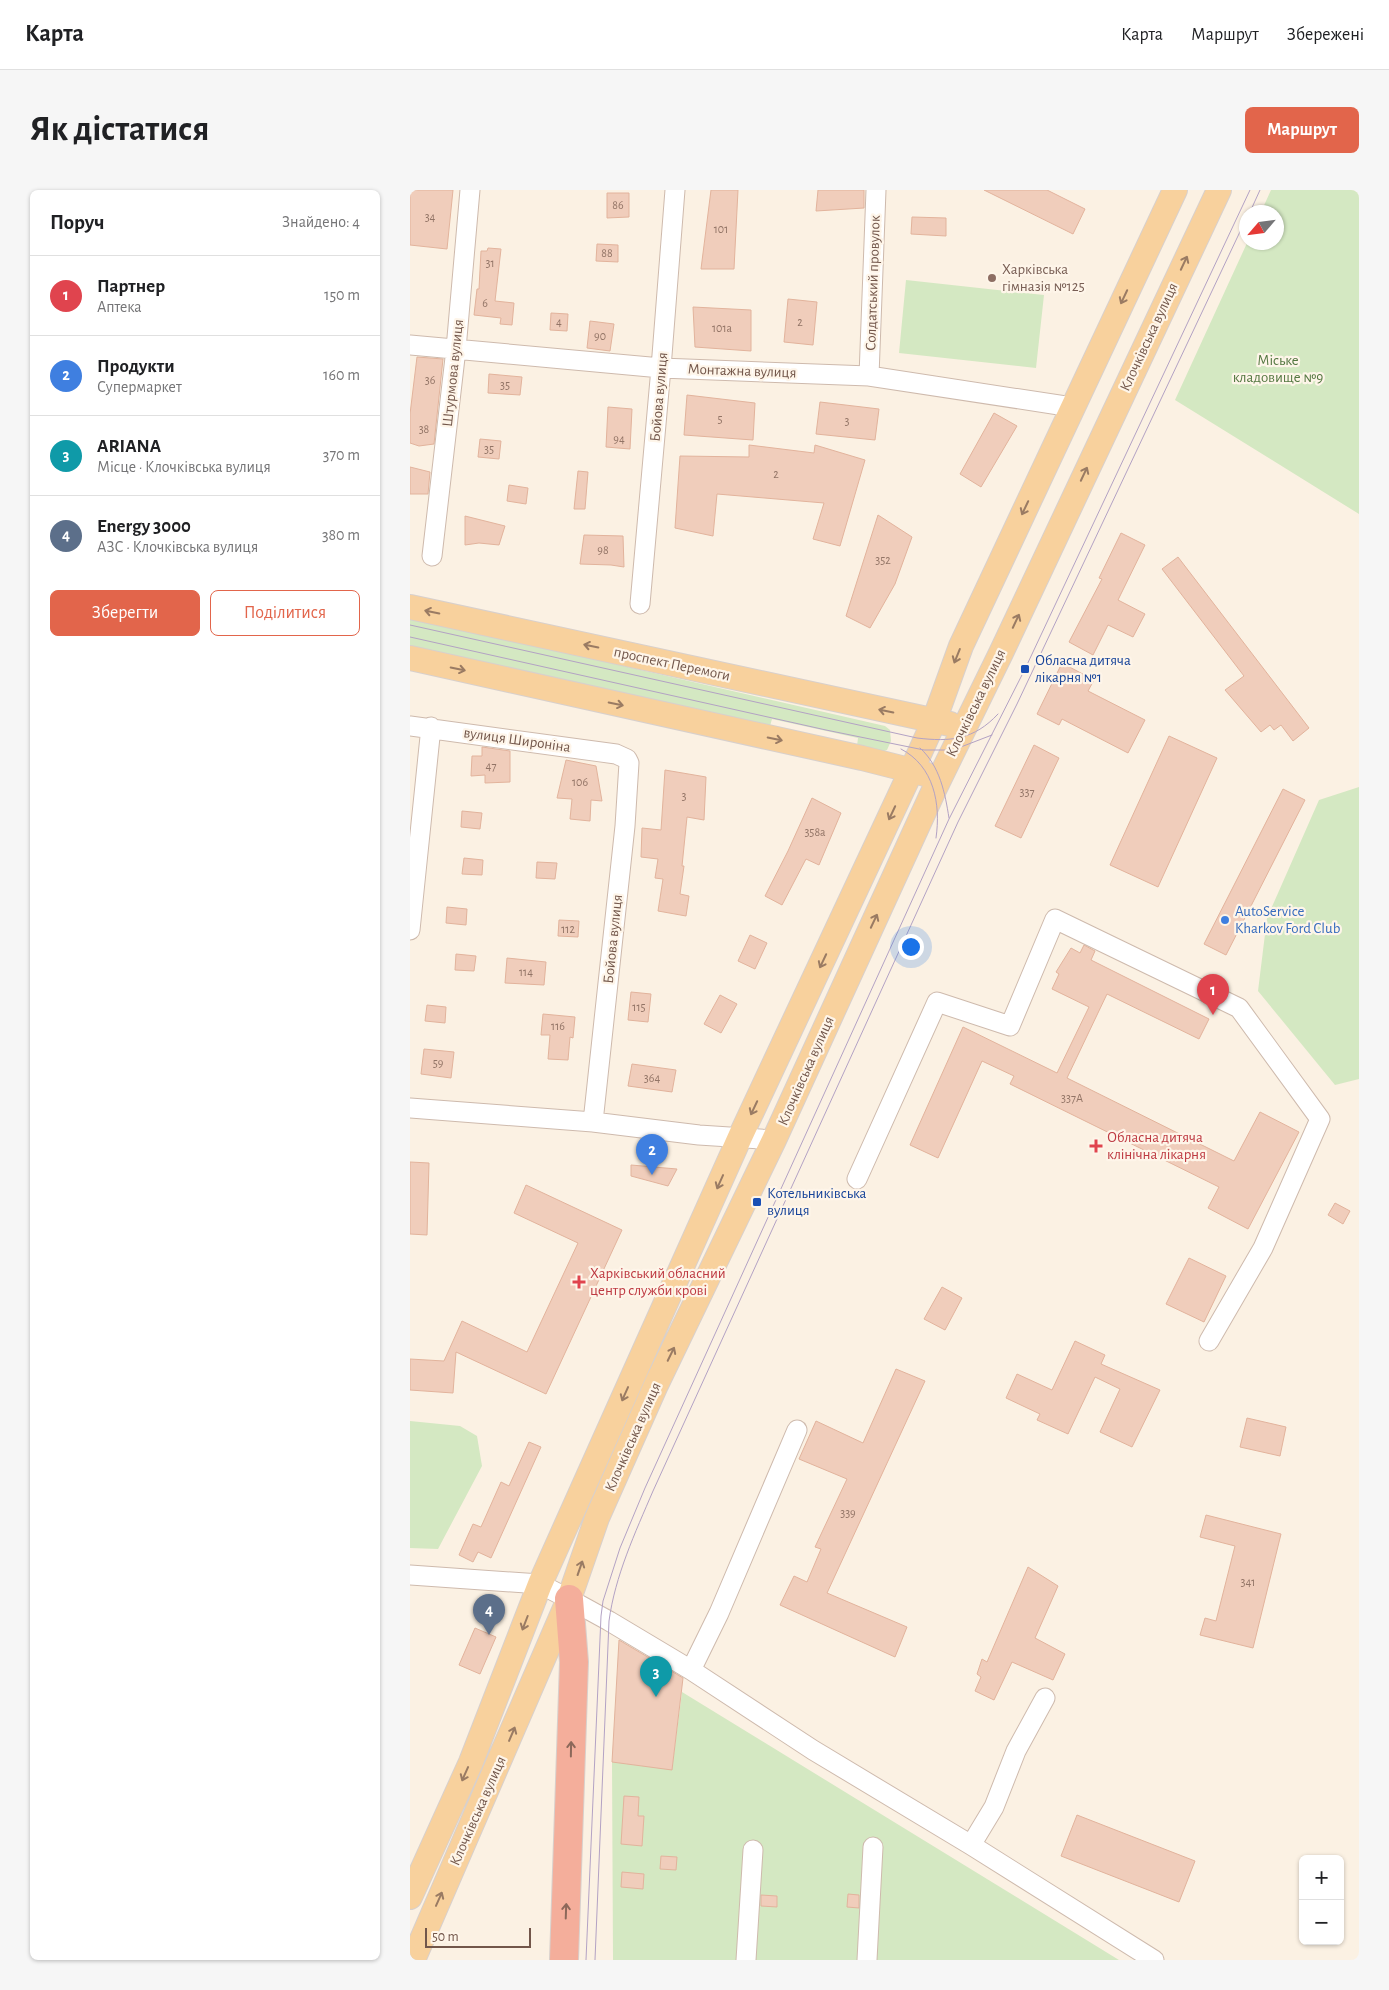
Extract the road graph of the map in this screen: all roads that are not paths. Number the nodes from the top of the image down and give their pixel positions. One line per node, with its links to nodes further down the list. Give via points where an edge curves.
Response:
1 (470, 190): 7 (street, Штурмова вулиця)
2 (675, 190): 8 (street, Бойова вулиця)
3 (876, 190): 9 (street, Солдатський провулок)
4 (1175, 190): 10 (main road, Клочківська вулиця, one-way to 10)
5 (1219, 190): 18 (main road, Клочківська вулиця, one-way to 5)
6 (410, 345): 7 (street, Монтажна вулиця)
7 (456, 349): 8 (street, Монтажна вулиця); 11 (street, Штурмова вулиця)
8 (661, 368): 9 (street, Монтажна вулиця); 12 (street, Бойова вулиця)
9 (869, 376): 10 (street, Монтажна вулиця)
10 (1072, 407): 15 (main road, Клочківська вулиця, one-way to 15, via 961,646)
11 (432, 556)
12 (640, 604)
13 (410, 607): 15 (main road, проспект Перемоги, one-way to 13)
14 (410, 658): 20 (main road, one-way to 20)
15 (934, 721): 18 (main road, проспект Перемоги); 20 (main road, Клочківська вулиця)
16 (410, 726): 17 (street, вулиця Широніна)
17 (431, 727): 19 (street, вулиця Широніна); 22 (street)
18 (964, 728): 21 (main road, Клочківська вулиця)
19 (624, 756): 24 (street, Бойова вулиця, via 629,763 625,826)
20 (912, 769): 21 (main road); 25 (main road, Клочківська вулиця, one-way to 25)
21 (940, 778): 26 (main road, Клочківська вулиця, one-way to 21)
22 (410, 930)
23 (410, 1108): 24 (street)
24 (593, 1122): 25 (street)
25 (740, 1137): 26 (street); 31 (main road, Клочківська вулиця, one-way to 31)
26 (774, 1140): 32 (main road, Клочківська вулиця, one-way to 26, via 597,1518 656,1385)
27 (857, 1179): 28 (street, via 937,1002 1010,1026 1055,919 1239,1008 1320,1119 1263,1248)
28 (1209, 1340)
29 (797, 1430): 33 (street, via 719,1614)
30 (410, 1575): 31 (street)
31 (540, 1584): 32 (street); 38 (main road, Клочківська вулиця, one-way to 38, via 471,1762)
32 (570, 1599): 33 (street); 39 (main road, Клочківська вулиця, one-way to 32); 40 (highway, one-way to 32, via 574,1662)
33 (691, 1670): 35 (street, via 813,1750)
34 (1045, 1698): 35 (street, via 1016,1751 994,1806)
35 (971, 1845): 43 (street)
36 (873, 1847): 42 (street)
37 (752, 1850): 41 (street)
38 (410, 1897)
39 (413, 1960)
40 (564, 1960)
41 (746, 1960)
42 (867, 1960)
43 (1154, 1960)

